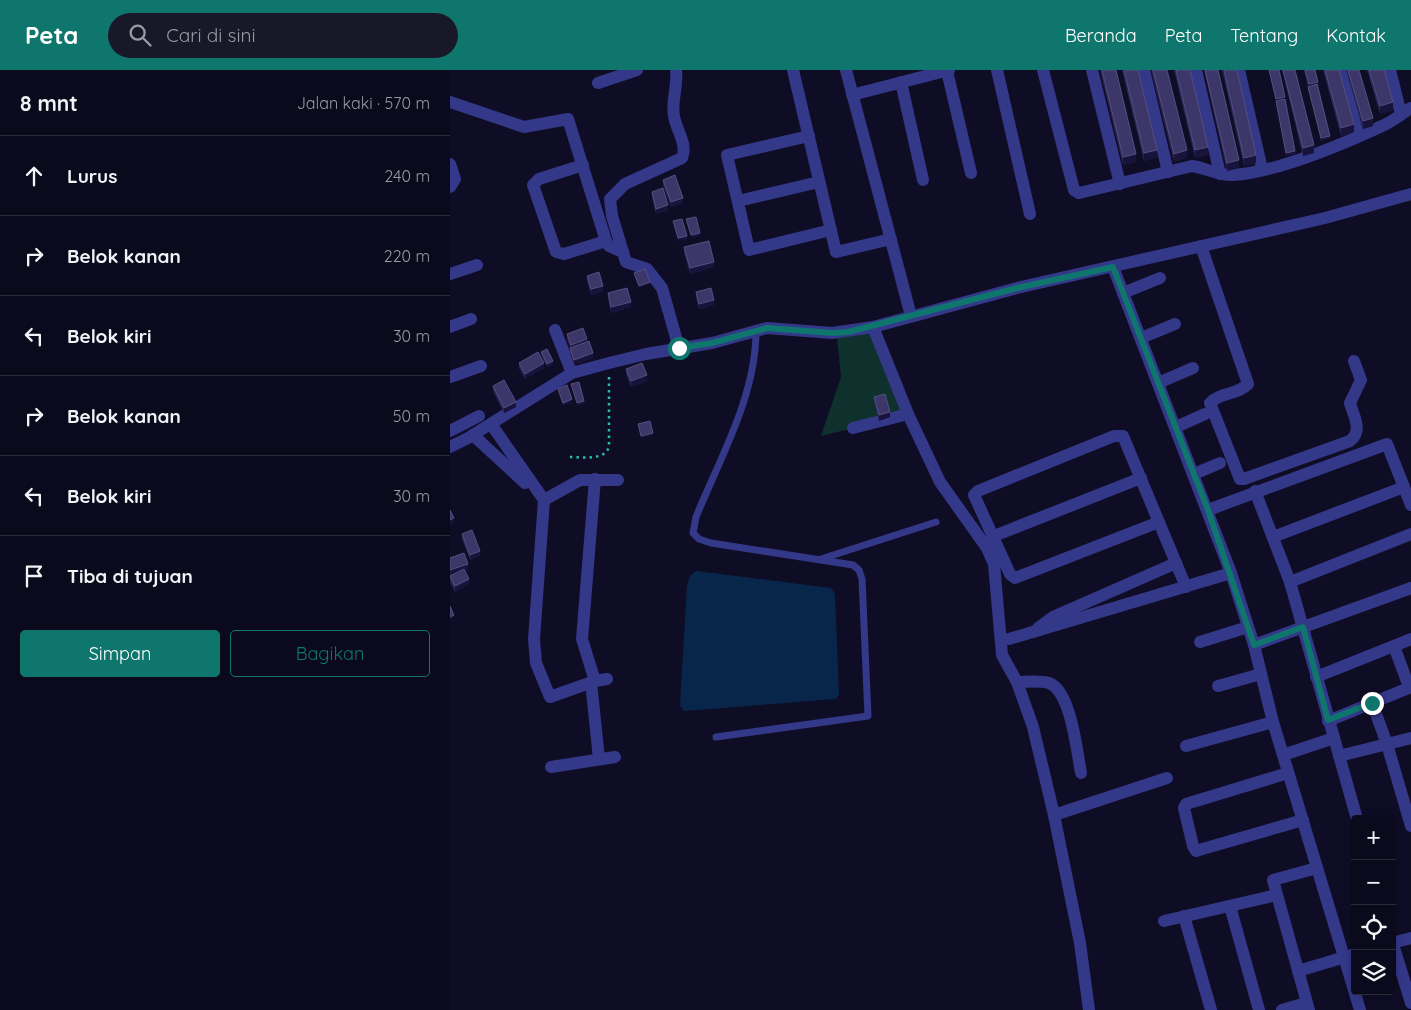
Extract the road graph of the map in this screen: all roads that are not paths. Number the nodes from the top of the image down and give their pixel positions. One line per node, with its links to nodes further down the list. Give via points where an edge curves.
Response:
1 (637, 70): 15 (street)
2 (676, 70): 38 (street, via 678,82 673,115 684,154 676,162 636,178 613,195 610,205)
3 (793, 70): 20 (street)
4 (846, 70): 16 (street)
5 (948, 70): 14 (street); 25 (street)
6 (997, 70): 33 (street)
7 (1043, 70): 29 (street, via 1074,190 1084,193)
8 (1092, 70): 29 (street)
9 (1144, 70): 24 (street)
10 (1196, 70): 26 (street)
11 (1239, 70): 23 (street)
12 (1342, 70): 19 (street)
13 (1390, 70): 18 (street)
14 (900, 82): 16 (street); 27 (street)
15 (598, 84)
16 (852, 95): 35 (street)
17 (450, 102): 22 (street, via 524,127 565,118 570,122)
18 (1406, 111): 19 (street, via 1384,126)
19 (1358, 135): 23 (street)
20 (809, 136): 28 (street); 32 (street, via 727,155)
21 (450, 164): 30 (street, via 455,178)
22 (583, 165): 36 (street); 36 (street, via 539,179 533,185 556,252 564,254)
23 (1262, 169): 26 (street, via 1233,175)
24 (1168, 172): 26 (street, via 1192,166); 29 (street)
25 (971, 173)
26 (1220, 174)
27 (923, 180)
28 (819, 182): 32 (street); 34 (street)
29 (1120, 184)
30 (450, 187)
31 (1411, 194): 37 (street, via 1325,218)
32 (738, 201): 34 (street, via 749,250)
33 (1030, 214)
34 (831, 230): 35 (street, via 836,252)
35 (891, 239): 44 (street)
36 (606, 241): 38 (street, via 609,246)
37 (1201, 246): 40 (street); 53 (street, via 1248,384 1210,403 1240,479 1354,438 1357,430 1350,403 1361,380)
38 (623, 252): 52 (street, via 626,262 647,269 662,288)
39 (477, 265): 41 (street)
40 (1113, 267): 43 (street); 44 (street)
41 (450, 274)
42 (1160, 278): 43 (street)
43 (1123, 293): 51 (street)
44 (910, 316): 48 (street)
45 (471, 319): 47 (street)
46 (1175, 324): 51 (street)
47 (450, 327)
48 (873, 327): 50 (street, via 832,333 775,328); 59 (street)
49 (555, 330): 56 (street)
50 (756, 331): 52 (street); 83 (lane, via 753,372 746,395 696,517 693,533 711,543)
51 (1141, 338): 58 (street)
52 (679, 348): 56 (street)
53 (1354, 361)
54 (481, 366): 57 (street)
55 (1193, 368): 58 (street)
56 (572, 373): 62 (street)
57 (450, 377)
58 (1158, 384): 63 (street)
59 (908, 414): 64 (street); 100 (street, via 940,482 987,548 994,564 1002,655)
60 (1205, 414): 63 (street)
61 (479, 416): 65 (street)
62 (491, 424): 66 (street); 75 (street)
63 (1176, 427): 69 (street)
64 (853, 428)
65 (450, 430)
66 (473, 435): 67 (street); 75 (street)
67 (450, 447)
68 (1220, 463): 69 (street)
69 (1194, 474): 77 (street)
70 (1141, 478): 79 (street); 81 (street); 81 (street, via 1123,436 1114,436 978,491 974,500)
71 (594, 479): 72 (street); 75 (street, via 568,485); 99 (street, via 582,640)
72 (618, 480)
73 (1404, 487): 74 (street, via 1387,444); 76 (street); 82 (street)
74 (1256, 491): 77 (street); 82 (street)
75 (544, 500): 99 (street, via 534,639 536,663 550,697)
76 (1411, 505)
77 (1208, 510): 85 (street)
78 (936, 522): 83 (lane)
79 (1159, 522): 81 (street, via 1015,578 1010,574); 84 (street)
80 (1411, 534): 86 (street)
81 (994, 536)
82 (1273, 537): 86 (street)
83 (818, 560): 106 (lane, via 853,566 859,570 862,579 868,716)
84 (1176, 563): 87 (street); 91 (street, via 1052,617)
85 (1231, 573): 87 (street); 89 (street)
86 (1290, 582): 90 (street)
87 (1186, 587): 91 (street)
88 (1411, 588): 90 (street)
89 (1248, 627): 94 (street); 95 (street)
90 (1303, 627): 95 (street); 98 (street)
91 (1035, 632): 92 (street)
92 (1009, 639)
93 (1411, 639): 96 (street)
94 (1200, 642)
95 (1254, 645): 97 (street)
96 (1394, 646): 98 (street); 102 (street)
97 (1261, 674): 101 (street); 105 (street)
98 (1316, 676): 104 (street)
99 (598, 680): 114 (street)
100 (1017, 682): 116 (street, via 1048,683 1057,688 1070,720); 119 (street, via 1033,727)
101 (1218, 686)
102 (1410, 687): 103 (street)
103 (1372, 703): 104 (street); 109 (street)
104 (1328, 720): 107 (street)
105 (1273, 722): 110 (street); 111 (street)
106 (716, 737)
107 (1334, 738): 111 (street); 112 (street)
108 (1411, 738): 109 (street)
109 (1387, 744): 112 (street); 122 (street)
110 (1186, 746)
111 (1283, 755): 117 (street)
112 (1339, 756): 120 (street)
113 (615, 757): 114 (street)
114 (599, 760): 115 (street)
115 (551, 767)
116 (1081, 773)
117 (1288, 773): 121 (street); 121 (street, via 1186,804 1184,808 1193,846 1196,851)
118 (1167, 778): 119 (street)
119 (1054, 815): 135 (street, via 1080,943)
120 (1356, 815)
121 (1303, 820): 123 (street)
122 (1411, 826)
123 (1317, 868): 124 (street, via 1274,879); 131 (street)
124 (1277, 895): 125 (street); 132 (street)
125 (1230, 906): 126 (street); 137 (street)
126 (1184, 916): 127 (street); 136 (street)
127 (1164, 921)
128 (1411, 938): 129 (street)
129 (1396, 941)
130 (1394, 950): 133 (street)
131 (1350, 956): 132 (street); 139 (street)
132 (1298, 971): 134 (street)
133 (1411, 1003)
134 (1307, 1006): 138 (street)
135 (1089, 1010)
136 (1210, 1010)
137 (1259, 1010)
138 (1282, 1010)
139 (1360, 1010)

